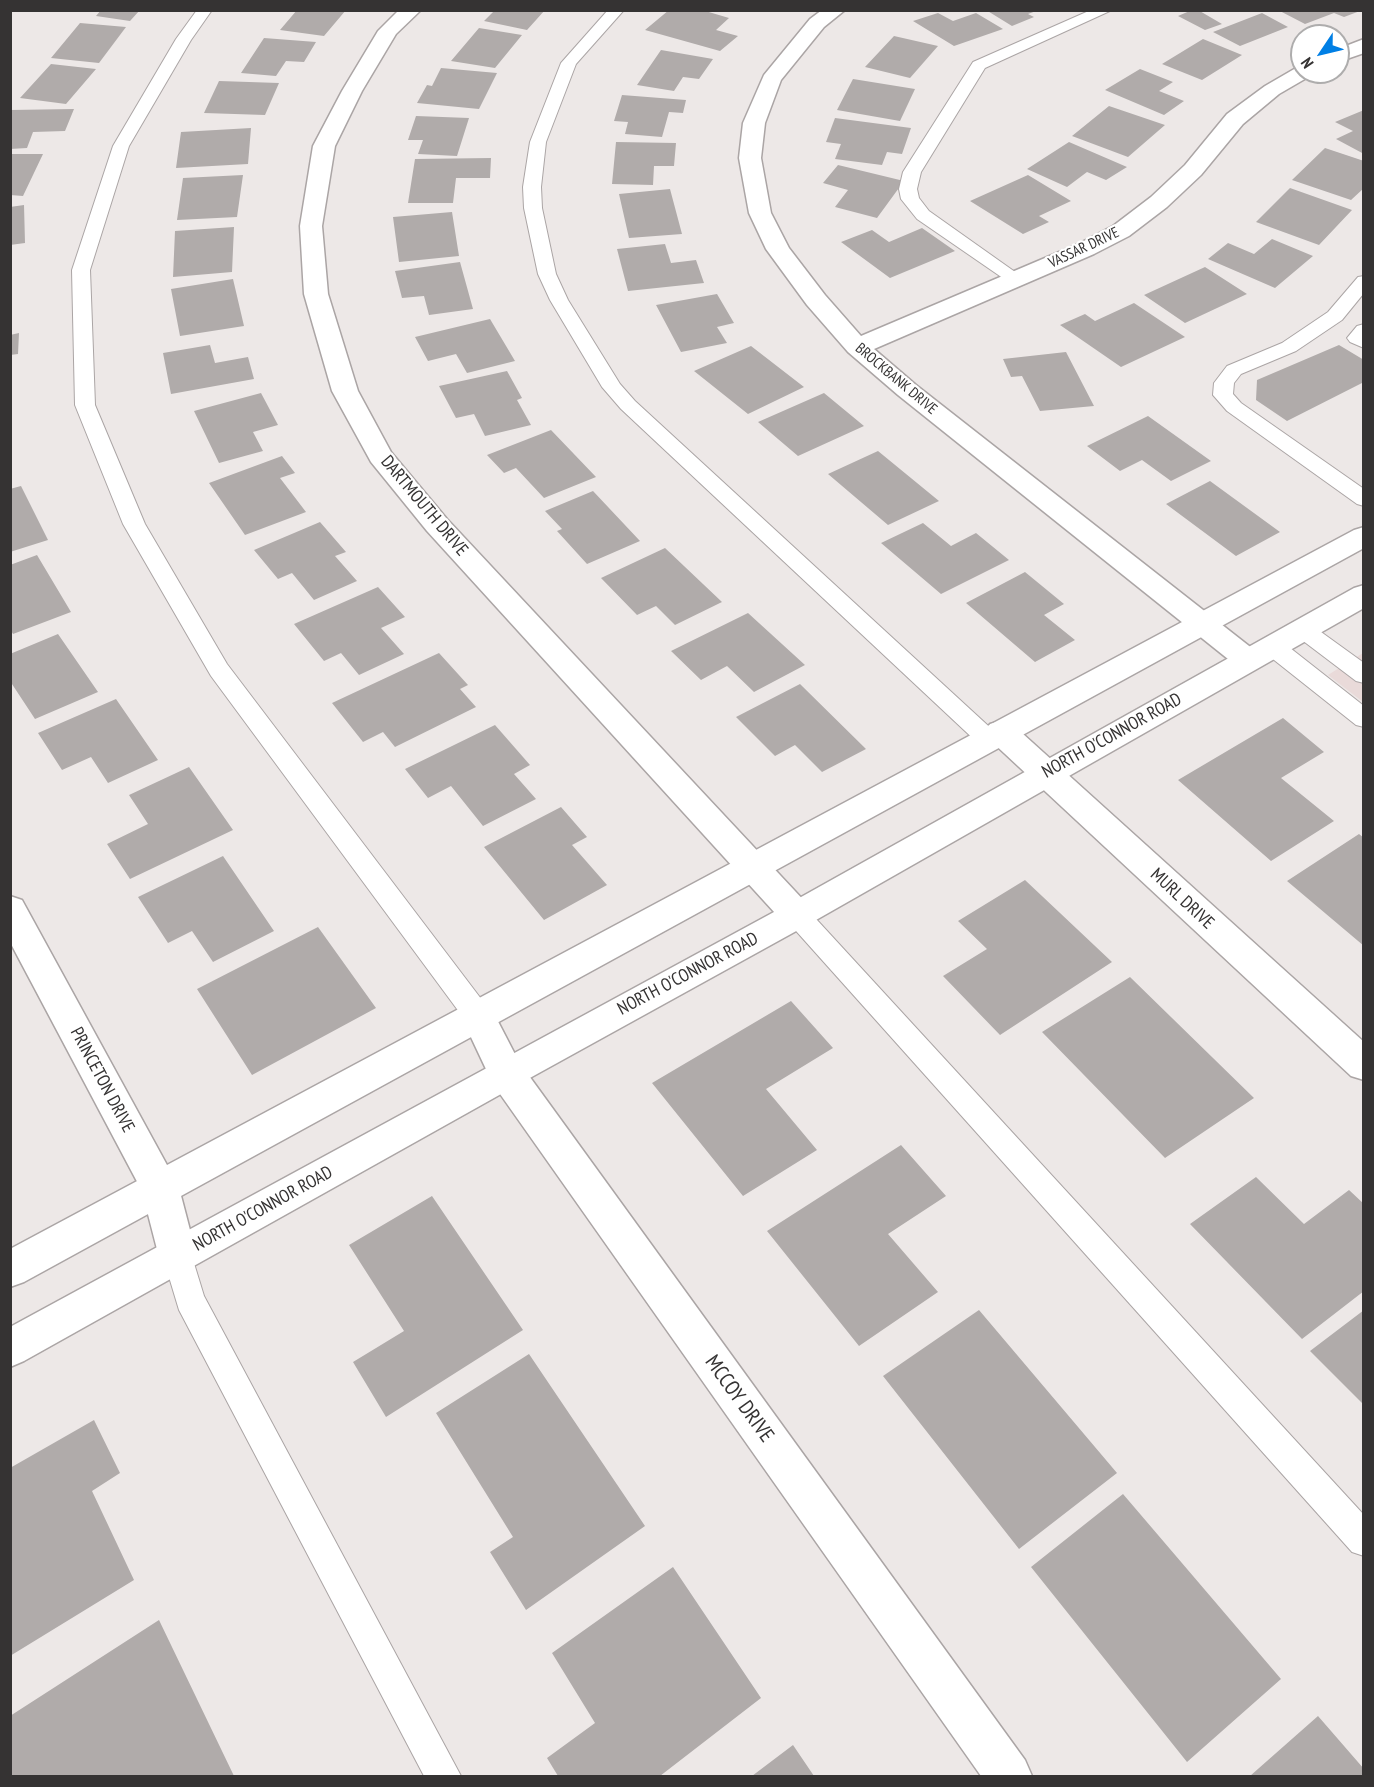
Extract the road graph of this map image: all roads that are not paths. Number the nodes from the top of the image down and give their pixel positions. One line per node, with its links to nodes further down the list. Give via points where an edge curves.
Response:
1 (205, 10): 27 (lane, via 121,146 81,270 85,405 134,524 219,670)
2 (411, 10): 24 (street, DARTMOUTH DRIVE, via 388,31 324,146 311,226 316,294 345,391 380,456 437,525)
3 (617, 10): 22 (lane, via 569,63 538,142 533,208 547,274 559,300 612,387 628,405)
4 (835, 10): 13 (street, BROCKBANK DRIVE, via 817,23 771,79 754,123 750,158 760,213 778,249)
5 (1105, 10): 9 (lane, via 979,65 912,172 910,199 923,215)
6 (1364, 45): 7 (street)
7 (1350, 51)
8 (1290, 80): 9 (street, VASSAR DRIVE, via 1235,119 1193,170 1121,231)
9 (1016, 279): 13 (street, VASSAR DRIVE)
10 (1364, 281): 14 (lane, via 1335,315 1289,347 1234,370 1224,383 1222,395)
11 (1364, 330): 12 (lane, via 1357,338)
12 (1364, 342)
13 (857, 347): 17 (street, BROCKBANK DRIVE)
14 (1364, 499)
15 (1364, 536): 17 (street)
16 (1364, 595): 18 (street, NORTH O'CONNOR ROAD)
17 (1203, 622): 19 (street, BROCKBANK DRIVE); 22 (street)
18 (1302, 629): 19 (street, NORTH O'CONNOR ROAD); 20 (lane)
19 (1260, 653): 21 (lane); 23 (street, NORTH O'CONNOR ROAD)
20 (1364, 675)
21 (1364, 719)
22 (995, 736): 23 (street, MURL DRIVE); 24 (street)
23 (1046, 773): 26 (street, NORTH O'CONNOR ROAD); 28 (street, MURL DRIVE)
24 (753, 867): 26 (street, DARTMOUTH DRIVE); 27 (street)
25 (10, 909): 30 (street, PRINCETON DRIVE)
26 (797, 915): 29 (street, NORTH O'CONNOR ROAD); 34 (lane)
27 (478, 1016): 29 (street, MCCOY DRIVE); 30 (street)
28 (1364, 1065)
29 (506, 1073): 31 (street, NORTH O'CONNOR ROAD); 36 (street, MCCOY DRIVE)
30 (160, 1188): 31 (street, PRINCETON DRIVE); 32 (street)
31 (178, 1257): 33 (street, NORTH O'CONNOR ROAD); 35 (lane, via 190,1300)
32 (10, 1269)
33 (10, 1348)
34 (1364, 1540)
35 (443, 1776)
36 (1009, 1776)

